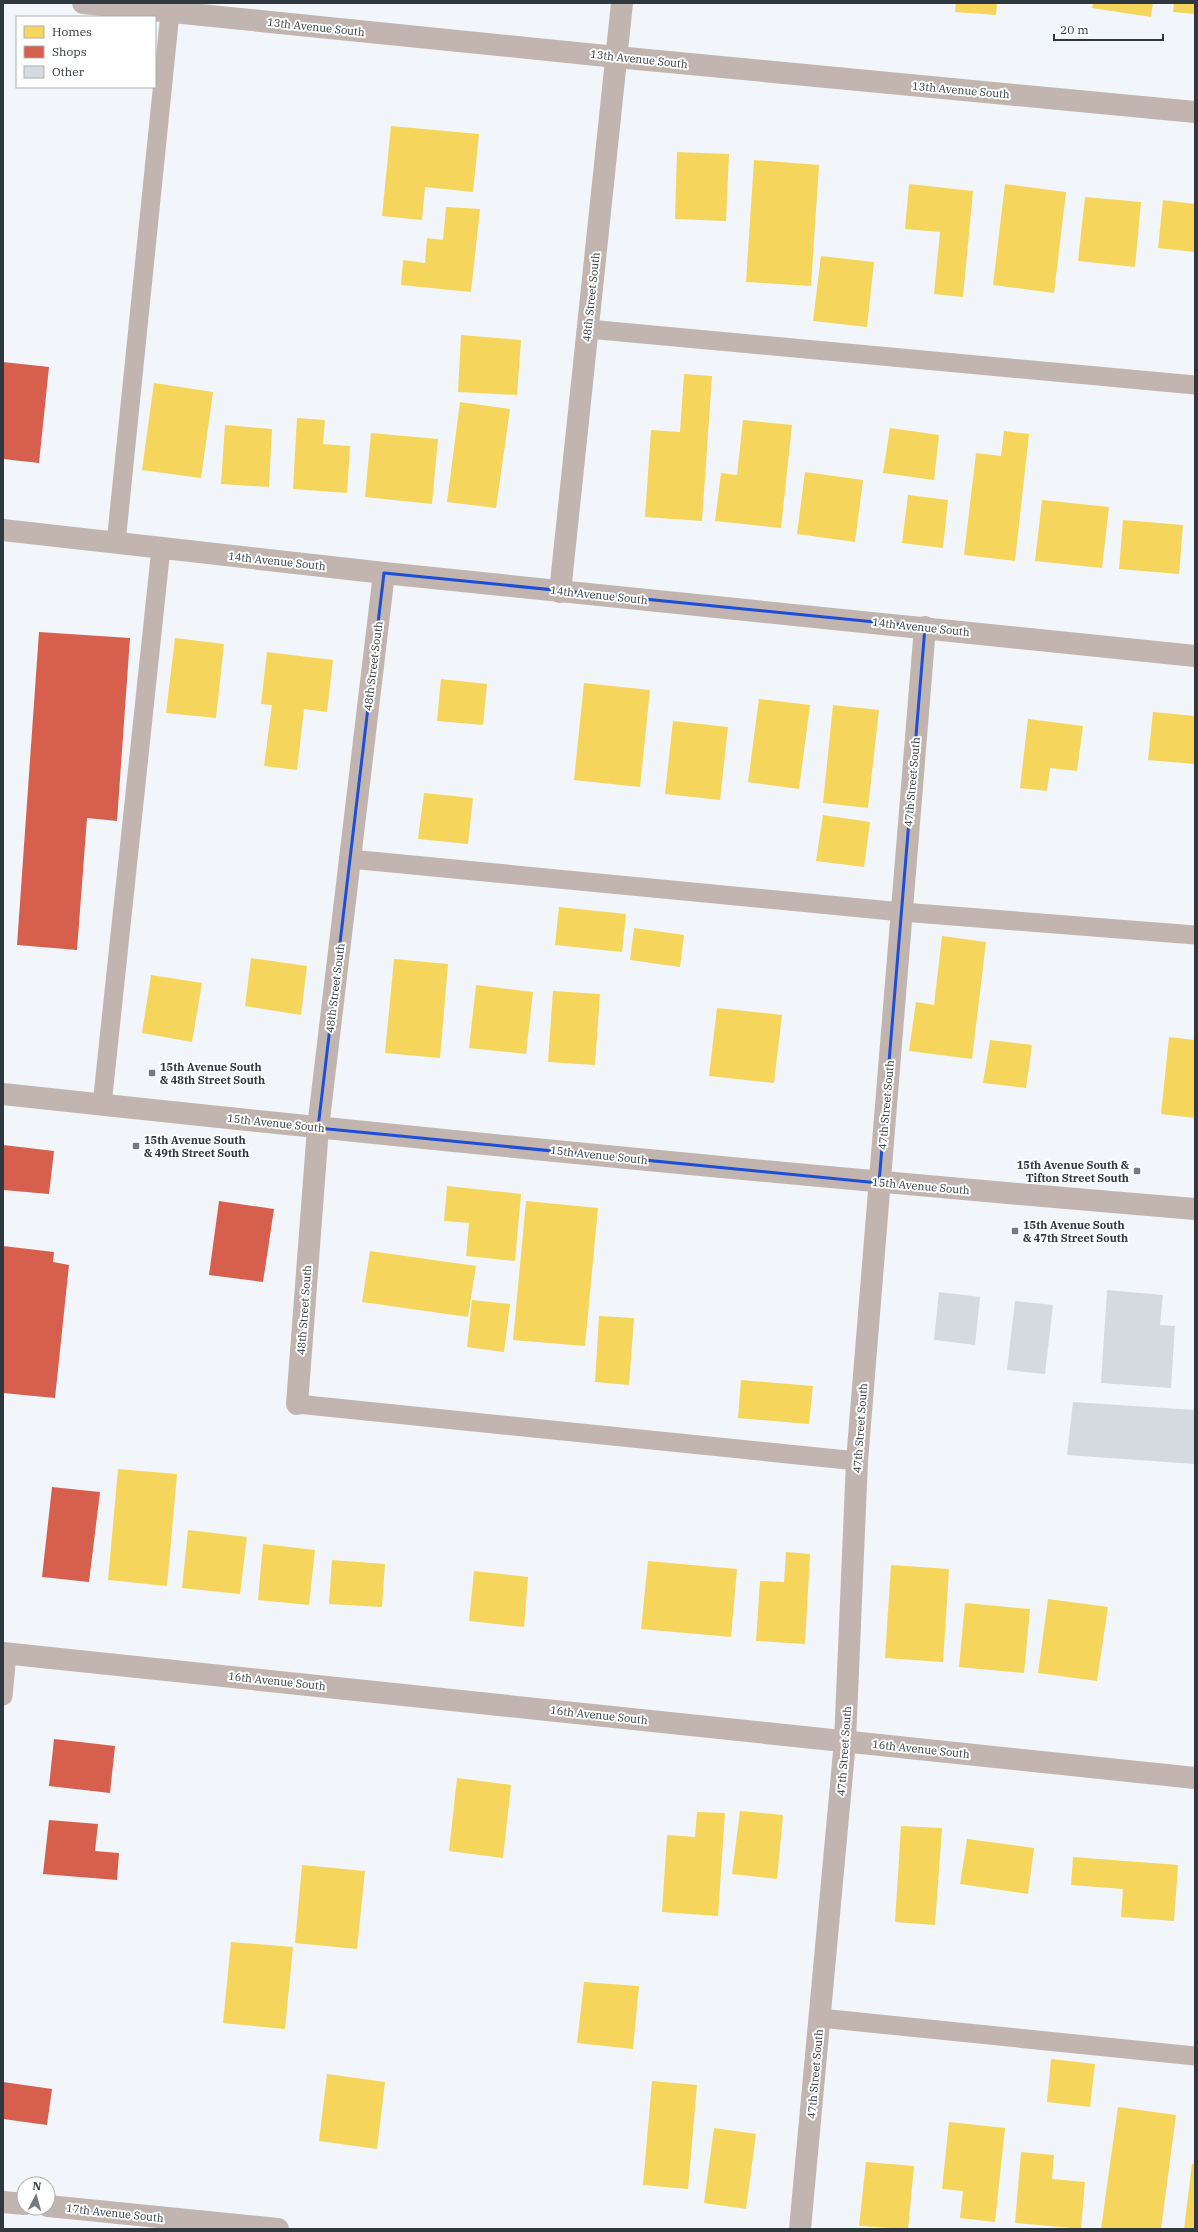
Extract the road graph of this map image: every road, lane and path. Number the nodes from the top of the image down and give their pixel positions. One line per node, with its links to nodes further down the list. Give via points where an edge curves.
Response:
1 (83, 3): 3 (street, 13th Avenue South)
2 (622, 3): 4 (street, 48th Street South)
3 (171, 8): 4 (street, 13th Avenue South); 9 (lane)
4 (616, 57): 5 (street, 13th Avenue South); 6 (street, 48th Street South)
5 (1195, 112)
6 (588, 328): 7 (lane); 12 (street, 48th Street South)
7 (1195, 385)
8 (3, 530): 9 (street, 14th Avenue South)
9 (116, 543): 10 (street, 14th Avenue South)
10 (161, 548): 11 (street, 14th Avenue South); 19 (lane)
11 (384, 573): 12 (street, 14th Avenue South); 15 (street, 48th Street South)
12 (560, 592): 13 (street, 14th Avenue South)
13 (925, 627): 14 (street, 14th Avenue South); 16 (street, 47th Street South)
14 (1195, 656)
15 (350, 859): 16 (lane); 20 (street, 48th Street South)
16 (902, 912): 17 (lane); 21 (street, 47th Street South)
17 (1195, 935)
18 (3, 1094): 19 (street, 15th Avenue South)
19 (102, 1105): 20 (street, 15th Avenue South)
20 (318, 1128): 21 (street, 15th Avenue South); 23 (street, 48th Street South)
21 (879, 1183): 22 (street, 15th Avenue South); 24 (street, 47th Street South)
22 (1195, 1208)
23 (297, 1404): 24 (lane)
24 (858, 1461): 27 (street, 47th Street South)
25 (5, 1654): 26 (lane); 27 (street, 16th Avenue South)
26 (3, 1696)
27 (845, 1741): 28 (street, 16th Avenue South); 29 (street, 47th Street South)
28 (1195, 1778)
29 (820, 2018): 30 (lane); 35 (street, 47th Street South)
30 (1195, 2056)
31 (3, 2202): 32 (street)
32 (16, 2203)
33 (56, 2207): 34 (street, 17th Avenue South)
34 (278, 2229)
35 (800, 2229)

